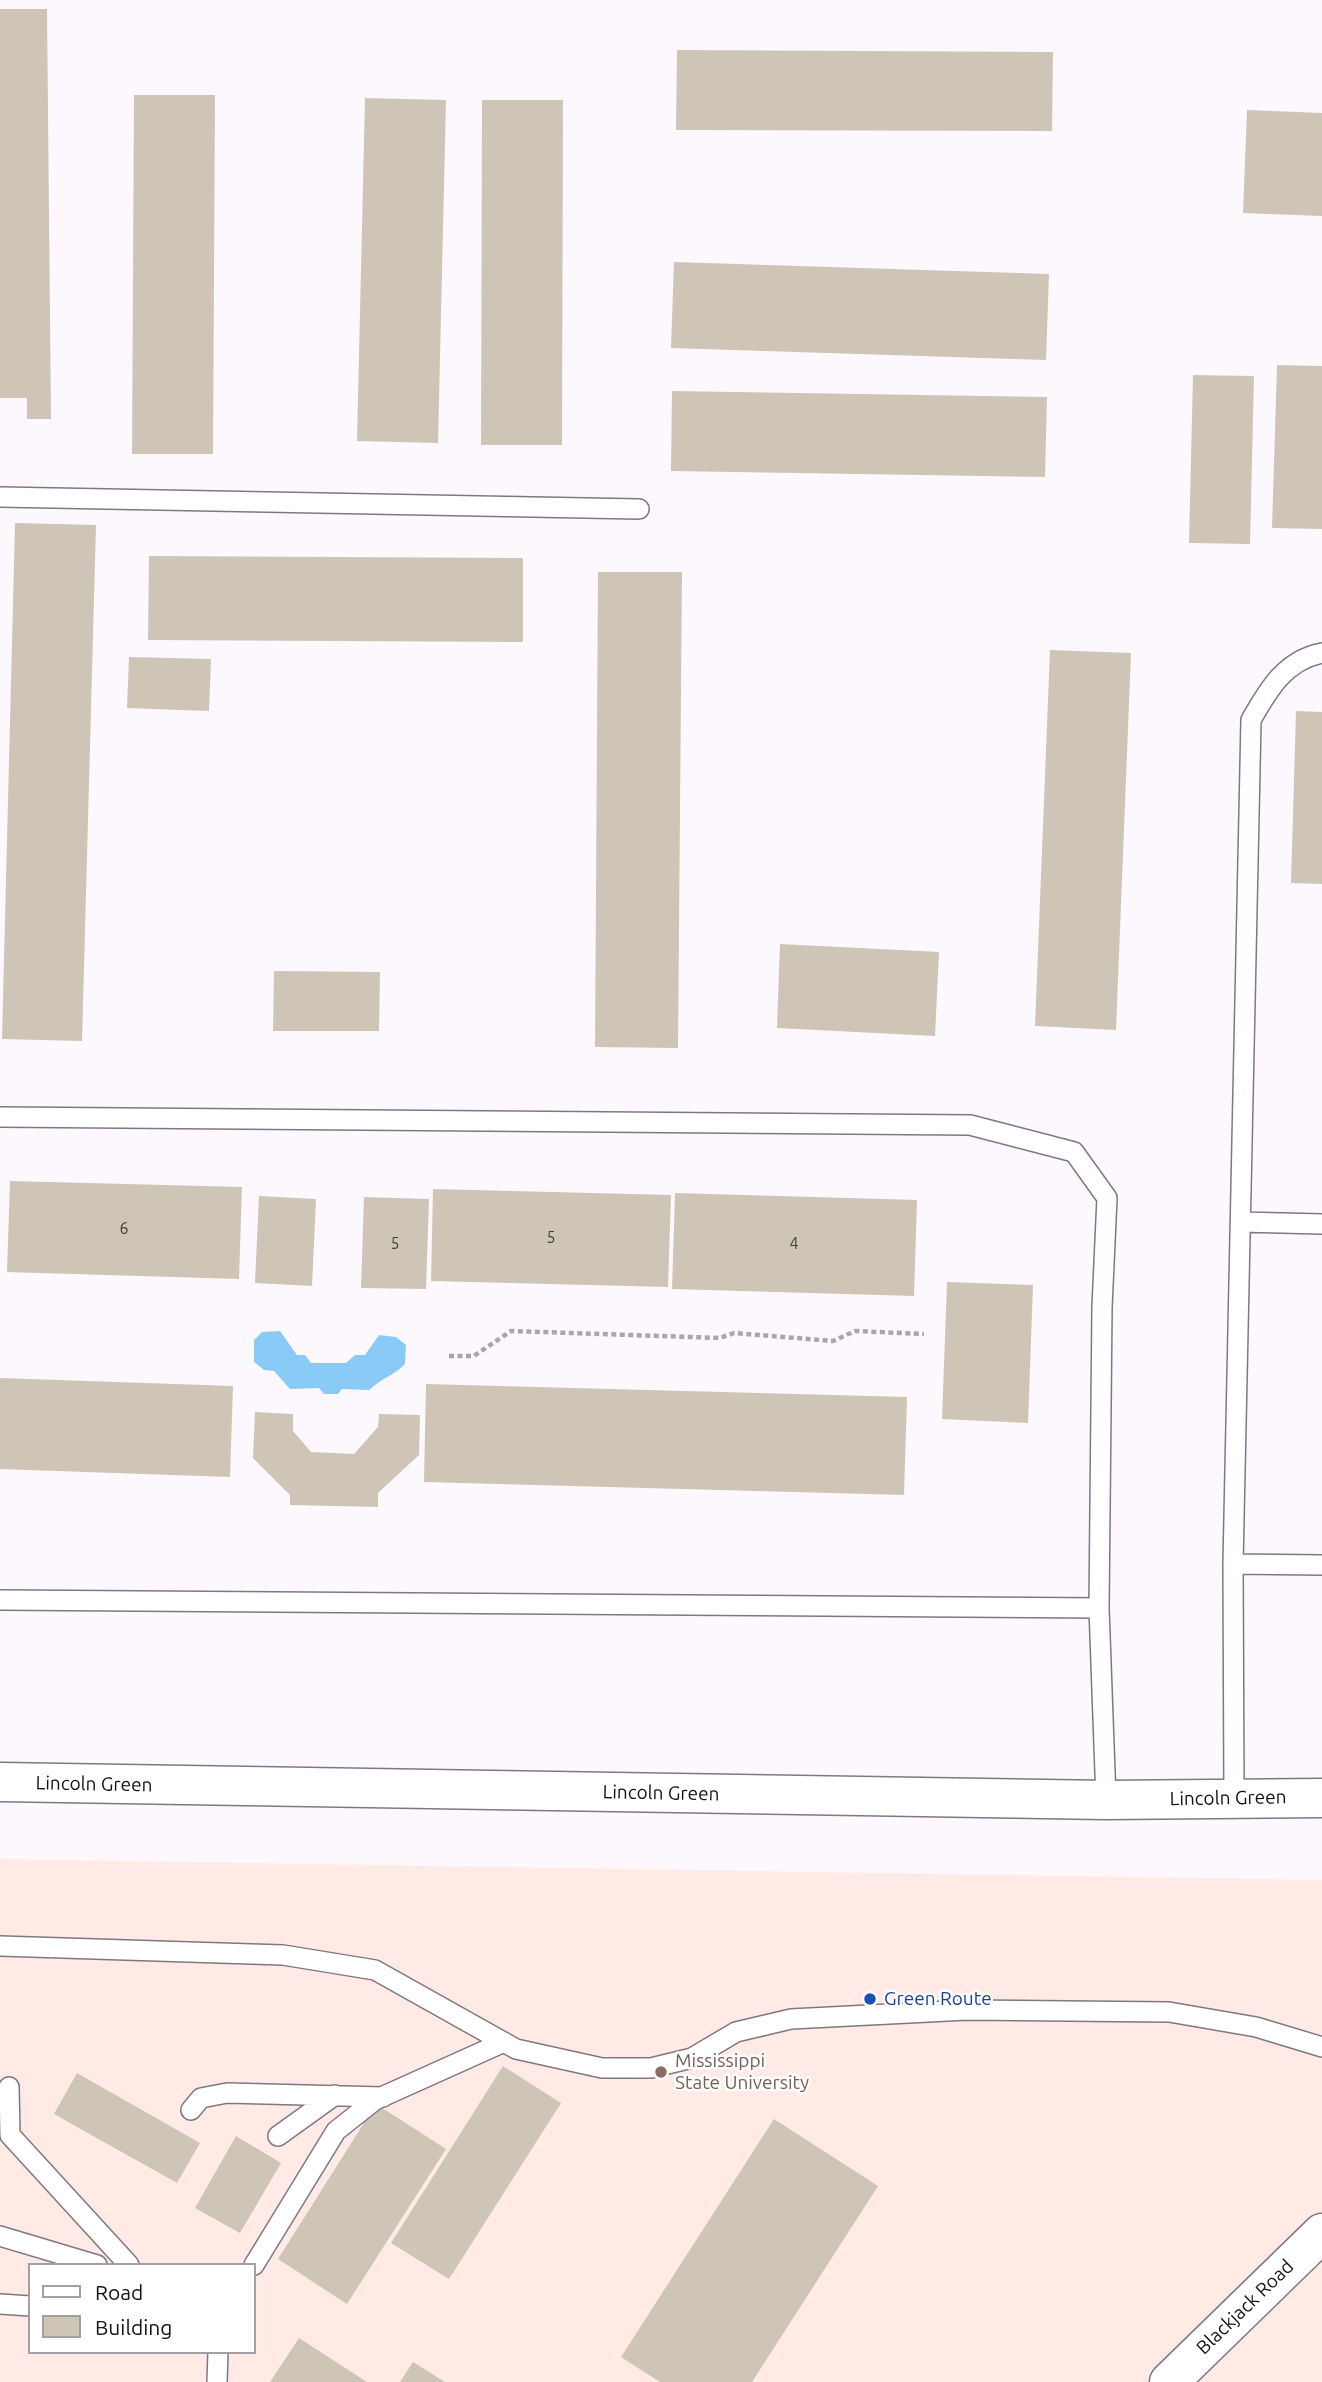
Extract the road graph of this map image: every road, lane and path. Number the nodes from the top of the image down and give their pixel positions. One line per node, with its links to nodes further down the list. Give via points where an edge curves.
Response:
1 (0, 497): 2 (lane)
2 (639, 509)
3 (1322, 653): 5 (lane, via 1309,655 1274,680 1251,720)
4 (0, 1117): 12 (lane, via 970,1125 1074,1152 1107,1198)
5 (1241, 1222): 6 (lane); 9 (lane)
6 (1322, 1224)
7 (924, 1334): 8 (path, via 855,1331 833,1341 734,1333 720,1338 511,1331 474,1356)
8 (449, 1356)
9 (1233, 1564): 10 (lane); 14 (lane)
10 (1322, 1565)
11 (0, 1600): 12 (lane)
12 (1099, 1608): 16 (lane)
13 (0, 1783): 16 (street, Lincoln Green)
14 (1234, 1797): 15 (street, Lincoln Green); 16 (street, Lincoln Green)
15 (1322, 1798)
16 (1106, 1800)
17 (0, 1946): 18 (lane, via 283,1955 375,1970)
18 (504, 2042): 19 (lane, via 516,2049 602,2068 651,2068 692,2058 736,2032 791,2019 967,2010 1169,2012 1256,2027); 22 (lane)
19 (1322, 2047)
20 (9, 2087): 28 (lane, via 10,2135)
21 (335, 2095): 22 (lane); 23 (lane, via 227,2093 201,2098); 24 (lane)
22 (383, 2097): 29 (lane, via 335,2131)
23 (191, 2110)
24 (278, 2136)
25 (1322, 2233): 34 (street, Blackjack Road)
26 (0, 2236): 27 (lane)
27 (90, 2263)
28 (127, 2263)
29 (255, 2263)
30 (0, 2304): 31 (lane)
31 (28, 2306)
32 (218, 2354): 33 (lane)
33 (217, 2382)
34 (1170, 2382)

